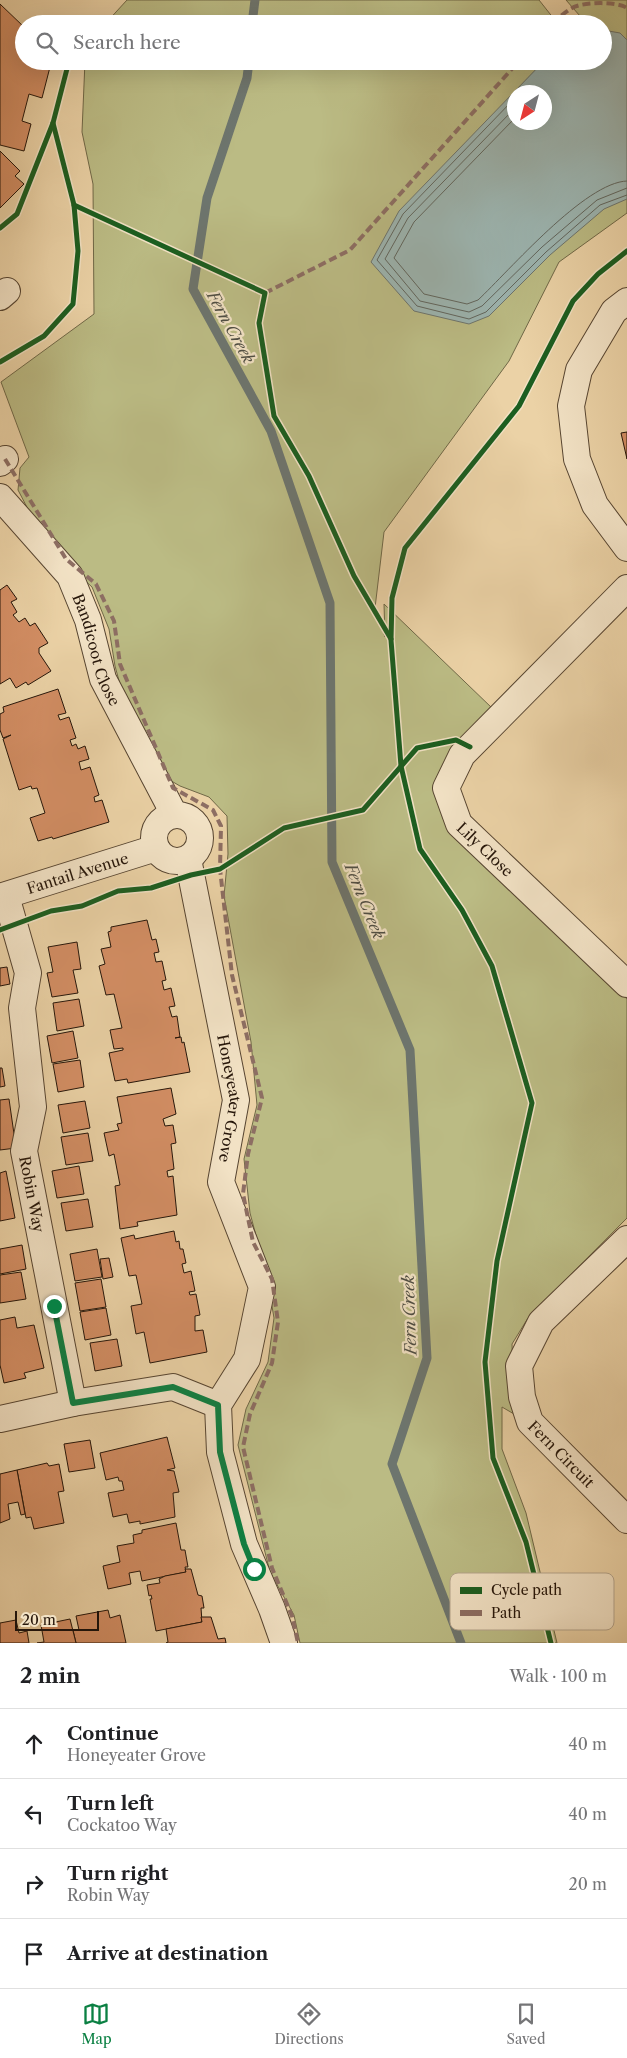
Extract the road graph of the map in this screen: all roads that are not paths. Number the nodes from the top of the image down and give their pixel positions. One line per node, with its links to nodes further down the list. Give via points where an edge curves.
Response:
1 (627, 301): 3 (street, via 614,311 579,370 571,406 577,459 595,506)
2 (0, 497): 5 (street, Bandicoot Close, via 70,576 88,620 103,679)
3 (627, 548)
4 (627, 588): 9 (street, Lily Close, via 462,755 446,788 459,824)
5 (174, 814): 6 (street, via 158,824 154,841); 7 (street, via 192,819 201,834 196,852)
6 (156, 848): 7 (street, via 170,860); 8 (street, Fantail Avenue)
7 (188, 859): 12 (street, Honeyeater Grove, via 236,1100 221,1182 262,1287 248,1359)
8 (3, 896): 11 (street, Robin Way, via 28,973 22,1008 33,1107 24,1151)
9 (627, 984)
10 (627, 1239): 14 (street, Fern Circuit, via 541,1322 518,1366 522,1397 530,1422)
11 (73, 1403): 12 (street, via 173,1387); 13 (street)
12 (218, 1405): 15 (street, via 220,1452 244,1544)
13 (0, 1419)
14 (627, 1520)
15 (284, 1643)

